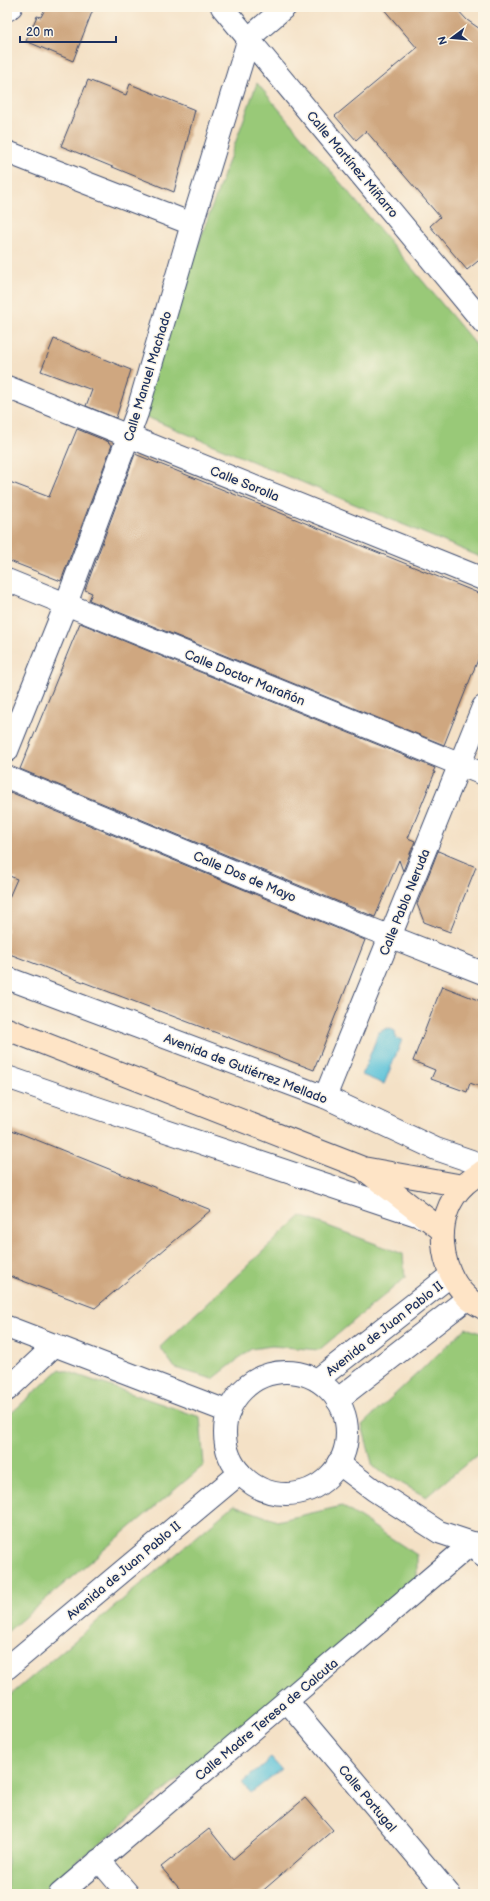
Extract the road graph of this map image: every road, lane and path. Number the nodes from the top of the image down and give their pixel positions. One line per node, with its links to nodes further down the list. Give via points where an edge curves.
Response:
1 (11, 7): 4 (street)
2 (222, 7): 5 (street, Calle Martínez Miñarro)
3 (285, 7): 5 (street)
4 (7, 10)
5 (249, 38): 7 (street, Calle Manuel Machado); 8 (street, Calle Martínez Miñarro)
6 (7, 152): 7 (street)
7 (192, 224): 10 (street, Calle Manuel Machado)
8 (483, 322)
9 (7, 387): 10 (street, Calle Sorolla)
10 (130, 436): 11 (street, Calle Sorolla); 13 (street, Calle Manuel Machado)
11 (483, 579)
12 (7, 580): 13 (street, Calle Doctor Marañón)
13 (66, 604): 15 (street, Calle Manuel Machado); 16 (street, Calle Doctor Marañón)
14 (483, 707): 16 (street, Calle Pablo Neruda)
15 (7, 751)
16 (460, 764): 17 (street, Calle Doctor Marañón); 19 (street, Calle Pablo Neruda)
17 (483, 774)
18 (7, 777): 19 (street, Calle Dos de Mayo)
19 (390, 937): 20 (street, Calle Dos de Mayo); 24 (street, Calle Pablo Neruda)
20 (483, 973)
21 (7, 978): 24 (street, Avenida de Gutiérrez Mellado)
22 (7, 1029): 26 (main road)
23 (7, 1076): 29 (street)
24 (325, 1097): 25 (street, Avenida de Gutiérrez Mellado, via 436,1149)
25 (483, 1165)
26 (363, 1168): 28 (main road); 29 (main road)
27 (483, 1171): 28 (main road)
28 (463, 1186): 30 (main road, via 449,1207)
29 (423, 1217): 30 (main road)
30 (442, 1231): 31 (main road, via 444,1253)
31 (451, 1275): 32 (main road); 35 (street, Avenida de Juan Pablo II)
32 (475, 1303): 37 (street)
33 (7, 1327): 34 (street)
34 (55, 1345): 36 (street); 38 (street)
35 (317, 1380): 37 (street); 38 (street, via 300,1373 265,1375 250,1383 237,1396)
36 (7, 1390)
37 (337, 1400): 39 (street, via 344,1415 346,1432 345,1448)
38 (228, 1412): 40 (street, via 226,1444 231,1459)
39 (338, 1464): 40 (street, via 326,1478 310,1489 291,1494 272,1492 255,1485); 41 (street, via 439,1532)
40 (240, 1473): 42 (street, Avenida de Juan Pablo II)
41 (479, 1548): 43 (street, Calle Madre Teresa de Calcuta)
42 (7, 1668)
43 (287, 1701): 44 (street, Calle Madre Teresa de Calcuta); 47 (street, Calle Portugal)
44 (99, 1860): 45 (street, Calle Madre Teresa de Calcuta); 46 (street)
45 (60, 1894)
46 (128, 1894)
47 (448, 1894)

